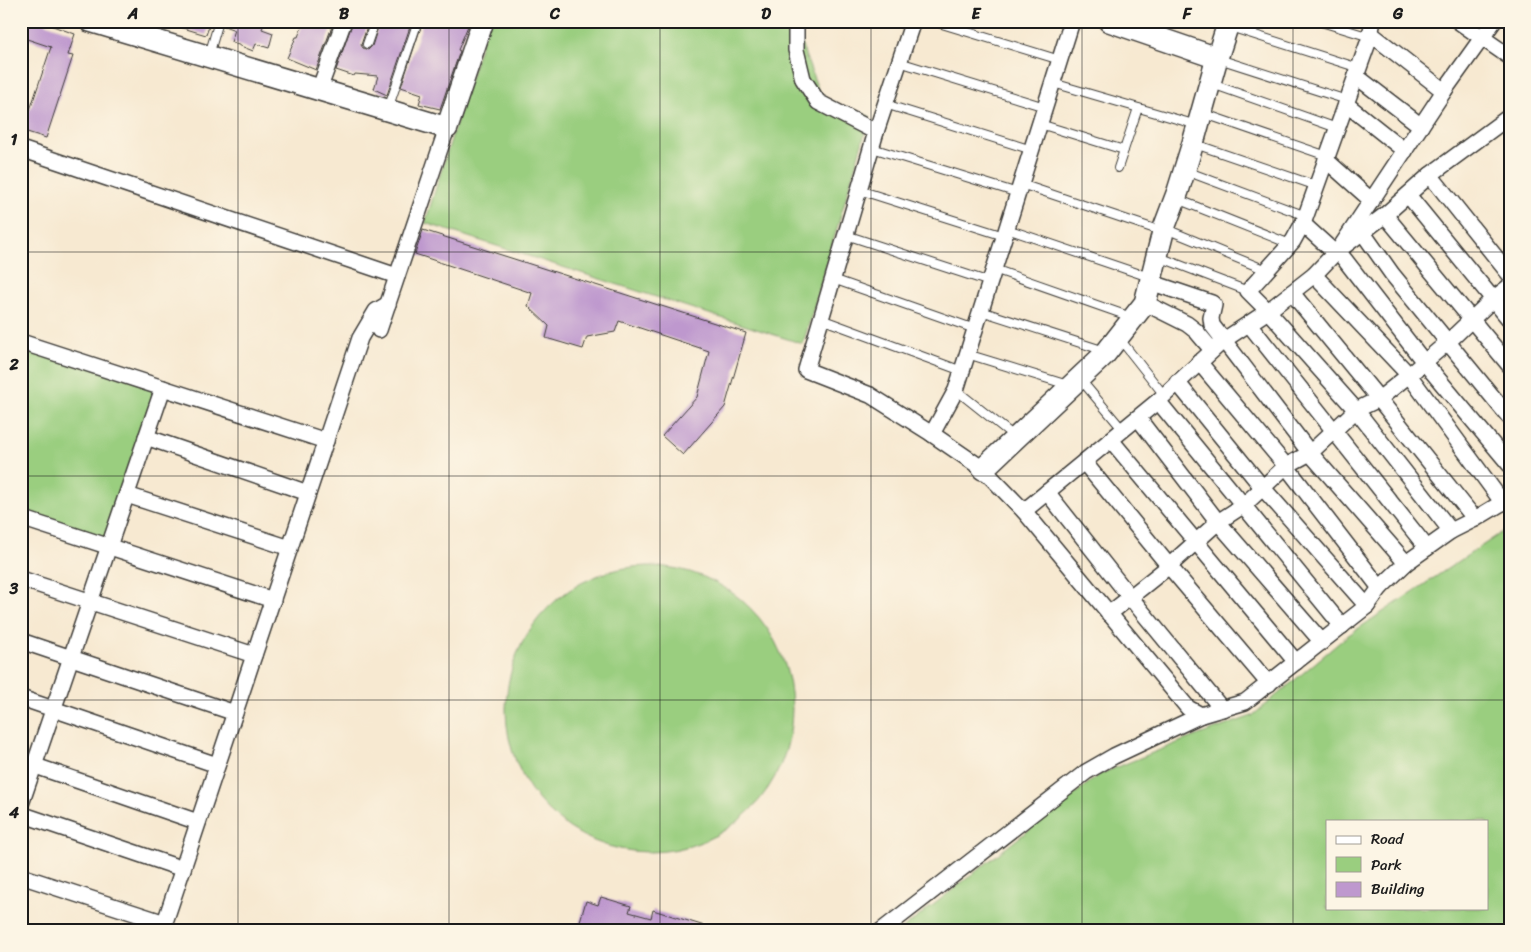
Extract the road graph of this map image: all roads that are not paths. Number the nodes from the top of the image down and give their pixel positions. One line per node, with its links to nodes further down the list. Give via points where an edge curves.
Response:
1 (90, 21): 16 (street)
2 (220, 21): 20 (lane)
3 (344, 21): 28 (street)
4 (375, 21): 19 (lane)
5 (418, 21): 34 (lane)
6 (483, 21): 39 (street)
7 (796, 21): 41 (street, via 796,50 803,79 818,102)
8 (913, 21): 24 (street)
9 (932, 21): 23 (lane)
10 (1072, 21): 23 (street)
11 (1109, 21): 22 (street)
12 (1318, 21): 17 (lane)
13 (1458, 21): 18 (street)
14 (1494, 21): 18 (street)
15 (1228, 24): 22 (street); 25 (lane)
16 (122, 26): 20 (street)
17 (1371, 30): 25 (street); 29 (street)
18 (1482, 38): 21 (street); 29 (street)
19 (367, 44)
20 (208, 57): 28 (street)
21 (1510, 57)
22 (1217, 58): 27 (street); 30 (lane)
23 (1060, 60): 26 (street)
24 (899, 62): 31 (street); 32 (lane)
25 (1357, 72): 30 (street); 37 (street)
26 (1053, 83): 32 (street); 33 (lane)
27 (1210, 84): 38 (street); 40 (lane)
28 (318, 90): 34 (street)
29 (1444, 91): 37 (street)
30 (1347, 102): 40 (street); 46 (street)
31 (885, 104): 41 (street); 44 (lane)
32 (1045, 107): 36 (street)
33 (1138, 108): 38 (lane); 45 (lane)
34 (387, 110): 39 (street)
35 (1510, 116): 50 (street)
36 (1040, 124): 44 (street); 45 (lane)
37 (1421, 126): 46 (street)
38 (1198, 127): 47 (lane); 49 (street); 51 (lane)
39 (447, 128): 69 (street)
40 (1337, 128): 47 (street)
41 (876, 132): 42 (street)
42 (872, 148): 52 (lane); 53 (street)
43 (21, 149): 69 (street)
44 (1032, 150): 52 (street)
45 (1124, 150): 48 (lane)
46 (1405, 151): 56 (street)
47 (1326, 158): 51 (street); 56 (street)
48 (1118, 168)
49 (1185, 171): 55 (street); 58 (lane)
50 (1430, 175): 54 (street); 68 (street)
51 (1316, 186): 58 (street)
52 (1019, 189): 59 (lane); 60 (street)
53 (859, 190): 60 (lane); 62 (street)
54 (1408, 195): 57 (street); 76 (street)
55 (1175, 199): 59 (street); 63 (lane)
56 (1372, 201): 64 (street)
57 (1385, 215): 61 (street); 82 (street)
58 (1305, 220): 63 (street); 64 (street)
59 (1164, 230): 65 (street); 66 (lane)
60 (1006, 232): 70 (street); 72 (lane)
61 (1362, 233): 64 (street); 89 (street)
62 (846, 235): 70 (lane); 71 (street)
63 (1290, 244): 66 (street)
64 (1336, 252): 67 (street); 94 (street)
65 (1157, 257): 72 (street); 74 (lane)
66 (1266, 270): 74 (street)
67 (1314, 275): 75 (street); 97 (street)
68 (1510, 275)
69 (397, 276): 77 (street)
70 (992, 276): 78 (lane); 79 (street)
71 (833, 279): 81 (street); 85 (lane)
72 (1151, 280): 78 (street); 87 (street, via 1212,303 1212,325)
73 (1510, 286): 76 (street)
74 (1248, 291): 80 (street)
75 (1292, 292): 80 (street); 103 (street)
76 (1492, 299): 82 (street); 83 (street)
77 (388, 304): 86 (street); 113 (street, via 376,311 360,338)
78 (1139, 310): 90 (street); 91 (street, via 1187,324)
79 (981, 311): 85 (street); 90 (lane)
80 (1268, 312): 84 (street); 104 (street)
81 (821, 318): 96 (lane); 109 (street, via 806,370 870,395)
82 (1470, 319): 89 (street); 95 (street)
83 (1510, 320)
84 (1249, 324): 87 (street); 108 (street)
85 (975, 329): 92 (street)
86 (379, 330)
87 (1224, 340): 91 (street); 114 (street)
88 (21, 342): 100 (street)
89 (1448, 342): 94 (street); 106 (street)
90 (1113, 344): 98 (street); 102 (lane)
91 (1212, 350): 93 (street)
92 (967, 354): 96 (street); 98 (lane)
93 (1199, 362): 99 (street); 117 (street)
94 (1424, 362): 97 (street); 116 (street)
95 (1510, 366)
96 (962, 371): 101 (street)
97 (1409, 374): 103 (street); 123 (street)
98 (1075, 382): 107 (lane); 111 (street)
99 (1177, 382): 102 (street); 119 (street)
100 (163, 388): 110 (street); 113 (street)
101 (956, 390): 109 (street); 111 (lane)
102 (1161, 398): 105 (street); 124 (street)
103 (1379, 398): 104 (street); 127 (street)
104 (1356, 410): 108 (street); 129 (street)
105 (1138, 418): 107 (street); 128 (street)
106 (1510, 418)
107 (1124, 430): 112 (street)
108 (1334, 431): 114 (street); 133 (street)
109 (932, 434): 118 (street)
110 (146, 438): 121 (street); 122 (street)
111 (1017, 438): 118 (street)
112 (1111, 440): 115 (street); 130 (street)
113 (326, 441): 121 (street)
114 (1310, 454): 117 (street); 134 (street)
115 (1084, 462): 120 (street); 135 (street)
116 (1510, 465)
117 (1286, 466): 119 (street); 137 (street)
118 (983, 469): 125 (street)
119 (1262, 487): 124 (street); 141 (street)
120 (1047, 492): 125 (street); 138 (street)
121 (308, 493): 132 (street)
122 (127, 494): 131 (street); 132 (street)
123 (1506, 500): 127 (street)
124 (1244, 505): 128 (street); 143 (street)
125 (1024, 511): 142 (street)
126 (21, 518): 131 (street)
127 (1475, 519): 129 (street)
128 (1218, 522): 130 (street); 145 (street)
129 (1451, 531): 133 (street)
130 (1196, 542): 135 (street); 148 (street)
131 (109, 546): 139 (street); 140 (street)
132 (290, 548): 139 (street)
133 (1427, 548): 134 (street)
134 (1406, 563): 137 (street)
135 (1168, 566): 138 (street); 149 (street)
136 (21, 579): 140 (street)
137 (1380, 588): 141 (street)
138 (1130, 597): 142 (street); 152 (street)
139 (273, 600): 146 (street)
140 (90, 602): 146 (street); 147 (street)
141 (1367, 606): 143 (street)
142 (1109, 614): 154 (street, via 1188,708)
143 (1342, 626): 145 (street)
144 (21, 641): 147 (street)
145 (1322, 642): 148 (street)
146 (254, 655): 153 (street)
147 (71, 658): 151 (street); 153 (street)
148 (1296, 662): 149 (street)
149 (1269, 684): 152 (street, via 1245,702)
150 (21, 698): 151 (street)
151 (54, 709): 155 (street); 156 (street)
152 (1222, 709): 154 (street)
153 (235, 713): 156 (street)
154 (1201, 714): 163 (street, via 1086,772)
155 (28, 763): 157 (street); 159 (street)
156 (217, 765): 159 (street)
157 (21, 804)
158 (21, 814): 160 (street)
159 (198, 822): 160 (street)
160 (183, 869): 162 (street)
161 (21, 876): 162 (street)
162 (163, 927)
163 (881, 931)

